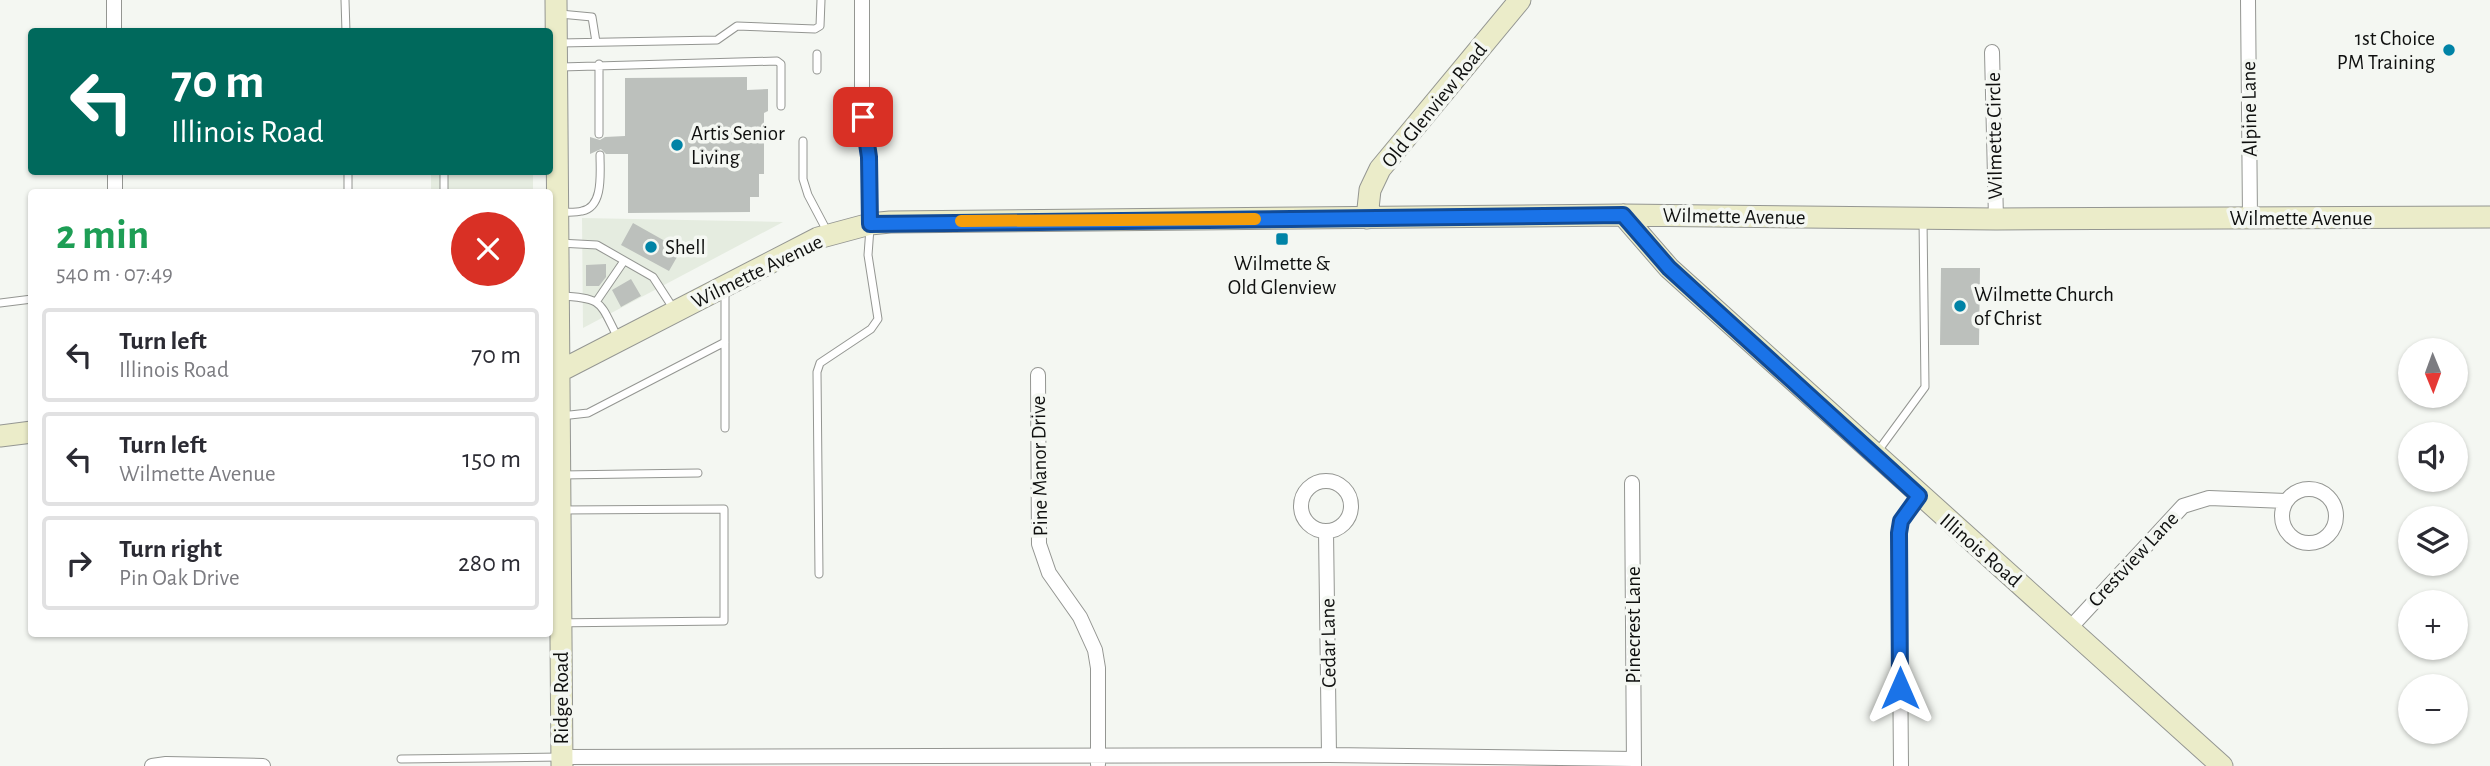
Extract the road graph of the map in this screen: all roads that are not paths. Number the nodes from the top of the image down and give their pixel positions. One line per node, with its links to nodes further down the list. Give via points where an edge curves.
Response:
1 (114, 0): 8 (street)
2 (345, 0): 9 (lane)
3 (821, 0): 10 (lane, via 820,26 815,29 737,26 717,40)
4 (862, 0): 29 (street, via 862,101)
5 (1520, 0): 25 (street, Old Glenview Road, via 1380,169 1370,190)
6 (2248, 0): 26 (street, Alpine Lane)
7 (556, 7): 10 (lane, via 592,17); 11 (street, Ridge Road)
8 (114, 28)
9 (346, 28)
10 (596, 42): 11 (lane)
11 (556, 43): 15 (street, Ridge Road)
12 (1992, 52): 28 (street, Wilmette Circle)
13 (817, 54): 16 (lane)
14 (600, 64): 15 (lane); 17 (lane, via 777,61); 19 (lane)
15 (556, 68): 18 (street, Ridge Road)
16 (817, 70)
17 (781, 106)
18 (553, 112): 22 (street, Ridge Road)
19 (599, 134)
20 (803, 142): 30 (lane, via 803,179)
21 (600, 155): 22 (lane, via 596,203 582,212)
22 (558, 212): 31 (street, Ridge Road)
23 (1623, 215): 25 (street, Wilmette Avenue); 27 (street, Wilmette Avenue); 47 (street, Illinois Road, via 1669,268)
24 (2490, 217): 26 (street, Wilmette Avenue)
25 (1367, 218): 29 (street, Wilmette Avenue)
26 (2250, 218): 28 (street, Wilmette Avenue)
27 (1923, 219): 28 (street, Wilmette Avenue); 47 (lane, via 1925,387)
28 (1996, 219)
29 (870, 224): 30 (street, Wilmette Avenue); 55 (lane, via 868,255 878,319 871,329 820,363 817,372)
30 (829, 235): 33 (street, Wilmette Avenue)
31 (555, 238): 32 (lane, via 597,245); 34 (street, Ridge Road)
32 (624, 261): 36 (lane); 38 (lane, via 653,277)
33 (725, 286): 38 (street, Wilmette Avenue); 40 (lane)
34 (559, 296): 36 (lane); 41 (street, Ridge Road)
35 (28, 300): 37 (lane)
36 (596, 302): 39 (lane)
37 (0, 303)
38 (675, 312): 39 (street, Wilmette Avenue)
39 (619, 340): 41 (street, Wilmette Avenue)
40 (725, 342): 43 (lane, via 588,413); 44 (lane)
41 (555, 371): 43 (street, Ridge Road)
42 (1038, 375): 61 (street, Pine Manor Drive, via 1039,544 1049,572 1095,650)
43 (560, 416): 49 (street, Ridge Road)
44 (725, 428)
45 (28, 432): 46 (street)
46 (0, 436)
47 (1875, 455): 51 (street, Illinois Road)
48 (698, 473): 49 (lane)
49 (560, 475): 53 (street, Ridge Road)
50 (1632, 483): 63 (street, Pinecrest Lane)
51 (1919, 496): 57 (street, Illinois Road); 66 (street, via 1901,521 1899,533)
52 (2286, 501): 57 (street, Crestview Lane, via 2209,498 2183,506)
53 (560, 510): 56 (street, Ridge Road); 56 (lane, via 724,509 724,621)
54 (1326, 531): 58 (street, Cedar Lane)
55 (819, 574)
56 (555, 622): 62 (street, Ridge Road)
57 (2070, 628): 67 (street, Illinois Road)
58 (1329, 755): 61 (street); 63 (street)
59 (401, 759): 62 (lane)
60 (700, 761): 61 (street); 62 (street)
61 (1098, 761)
62 (562, 762)
63 (1634, 763)
64 (152, 766): 65 (street)
65 (263, 766)
66 (1900, 766)
67 (2222, 766)

